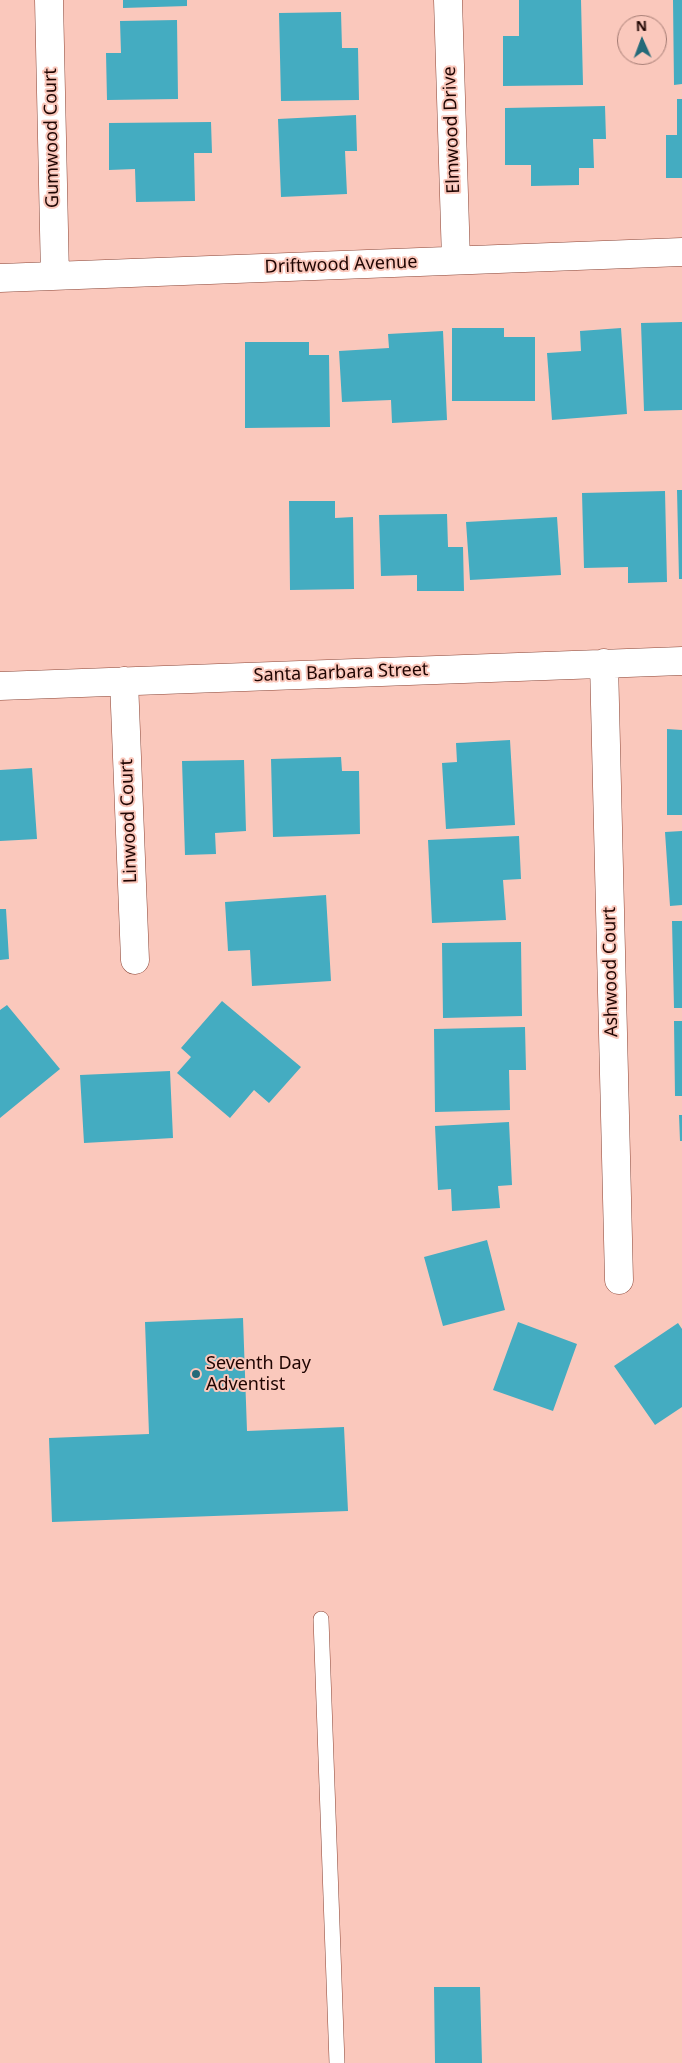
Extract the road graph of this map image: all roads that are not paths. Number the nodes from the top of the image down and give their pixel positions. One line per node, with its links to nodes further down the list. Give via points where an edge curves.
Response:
1 (49, 0): 5 (street, Gumwood Court)
2 (448, 0): 4 (street, Elmwood Drive)
3 (682, 252): 4 (street, Driftwood Avenue)
4 (456, 260): 5 (street, Driftwood Avenue)
5 (55, 276): 6 (street, Driftwood Avenue)
6 (0, 278)
7 (682, 660): 8 (street, Santa Barbara Street)
8 (604, 664): 9 (street, Santa Barbara Street); 12 (street, Ashwood Court)
9 (124, 681): 10 (street, Santa Barbara Street); 11 (street, Linwood Court)
10 (0, 686)
11 (135, 960)
12 (619, 1280)
13 (321, 1619): 14 (lane)
14 (337, 2063)

